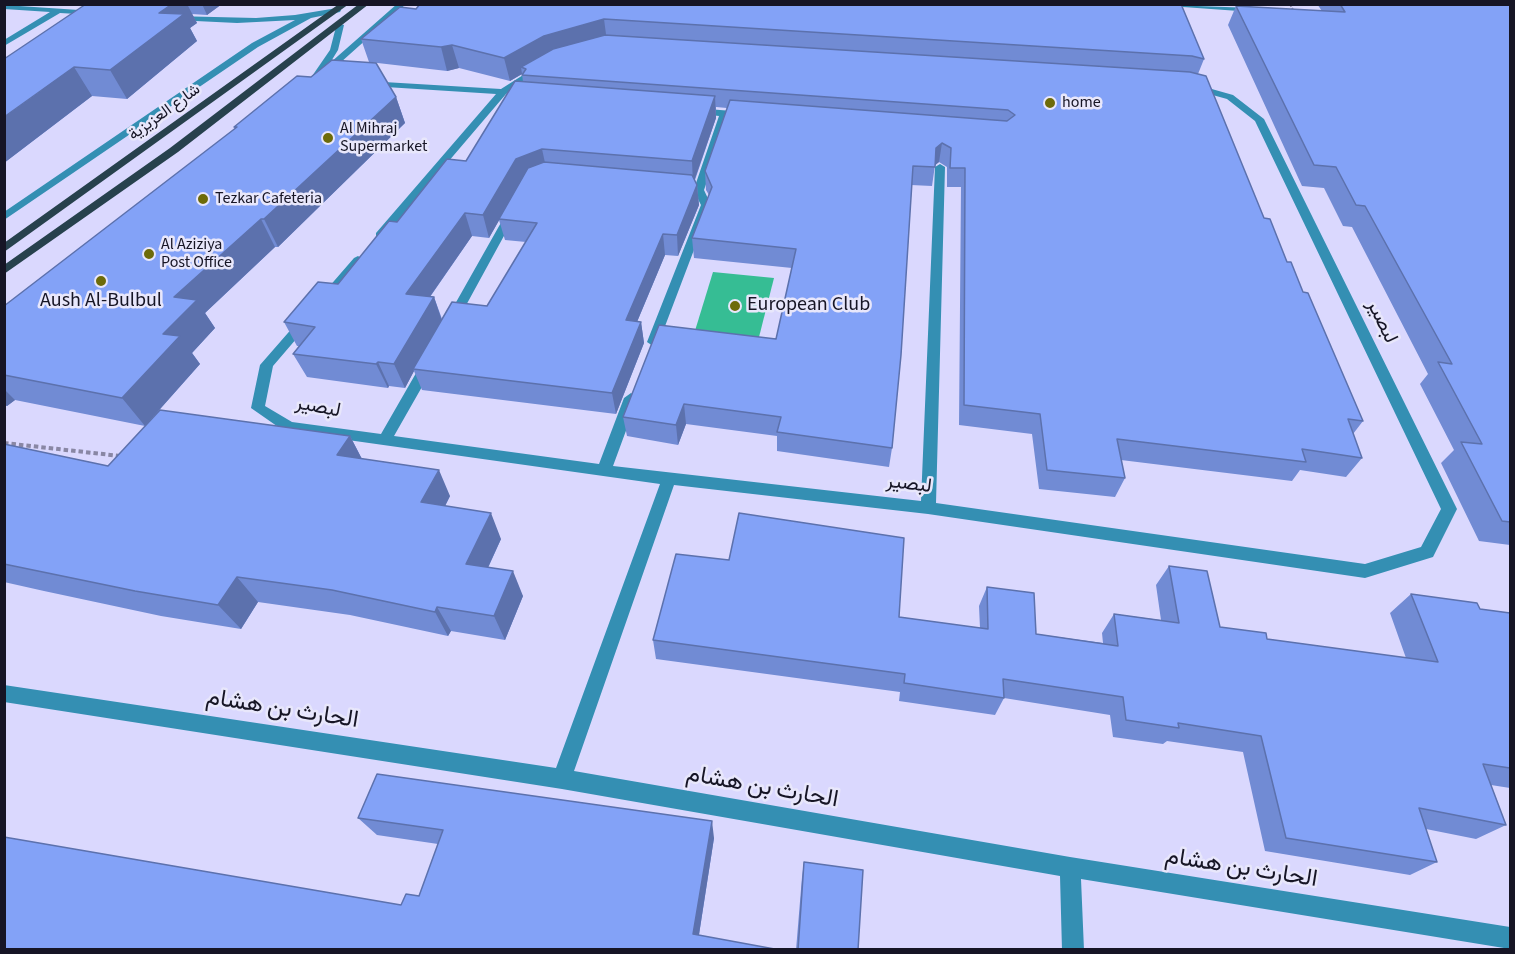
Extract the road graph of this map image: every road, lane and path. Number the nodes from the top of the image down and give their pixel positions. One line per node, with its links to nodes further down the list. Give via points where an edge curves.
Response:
1 (365, 4): 12 (main road, شارع العزيزية)
2 (402, 4): 16 (street)
3 (1145, 4): 6 (street)
4 (4, 7): 7 (street)
5 (341, 7): 10 (street); 30 (main road, شارع العزيزية)
6 (1292, 8)
7 (59, 10): 8 (street); 14 (street)
8 (104, 13)
9 (161, 17): 11 (street)
10 (307, 17): 11 (street); 13 (street, شارع العزيزية)
11 (228, 21): 13 (street)
12 (340, 25): 16 (street, via 334,50); 31 (main road, شارع العزيزية)
13 (253, 37): 29 (street, شارع العزيزية)
14 (4, 44)
15 (548, 64): 21 (street, لبصير, via 531,71)
16 (317, 79): 17 (street); 20 (street)
17 (328, 80)
18 (363, 82): 21 (street)
19 (1183, 85): 41 (street, لبصير, via 1230,97 1259,119 1449,509 1427,552 1365,571)
20 (307, 86)
21 (506, 94): 36 (street, لبصير, via 267,366 258,408 290,427)
22 (689, 111): 23 (street)
23 (725, 113): 24 (street); 27 (street)
24 (760, 116)
25 (939, 167): 41 (street)
26 (664, 187): 27 (street)
27 (699, 190): 34 (street, via 706,205)
28 (516, 206): 32 (street)
29 (4, 217)
30 (4, 249)
31 (4, 271)
32 (448, 328)
33 (436, 348): 36 (street)
34 (646, 359)
35 (638, 381): 39 (street)
36 (386, 440): 39 (street, لبصير)
37 (4, 443): 38 (path)
38 (123, 456)
39 (603, 469): 40 (street, لبصير)
40 (669, 479): 41 (street, لبصير); 43 (street)
41 (928, 508)
42 (4, 693): 43 (street, الحارث بن هشام)
43 (562, 779): 44 (street, الحارث بن هشام)
44 (1070, 867): 45 (street, الحارث بن هشام); 46 (street)
45 (1510, 938)
46 (1073, 950)

